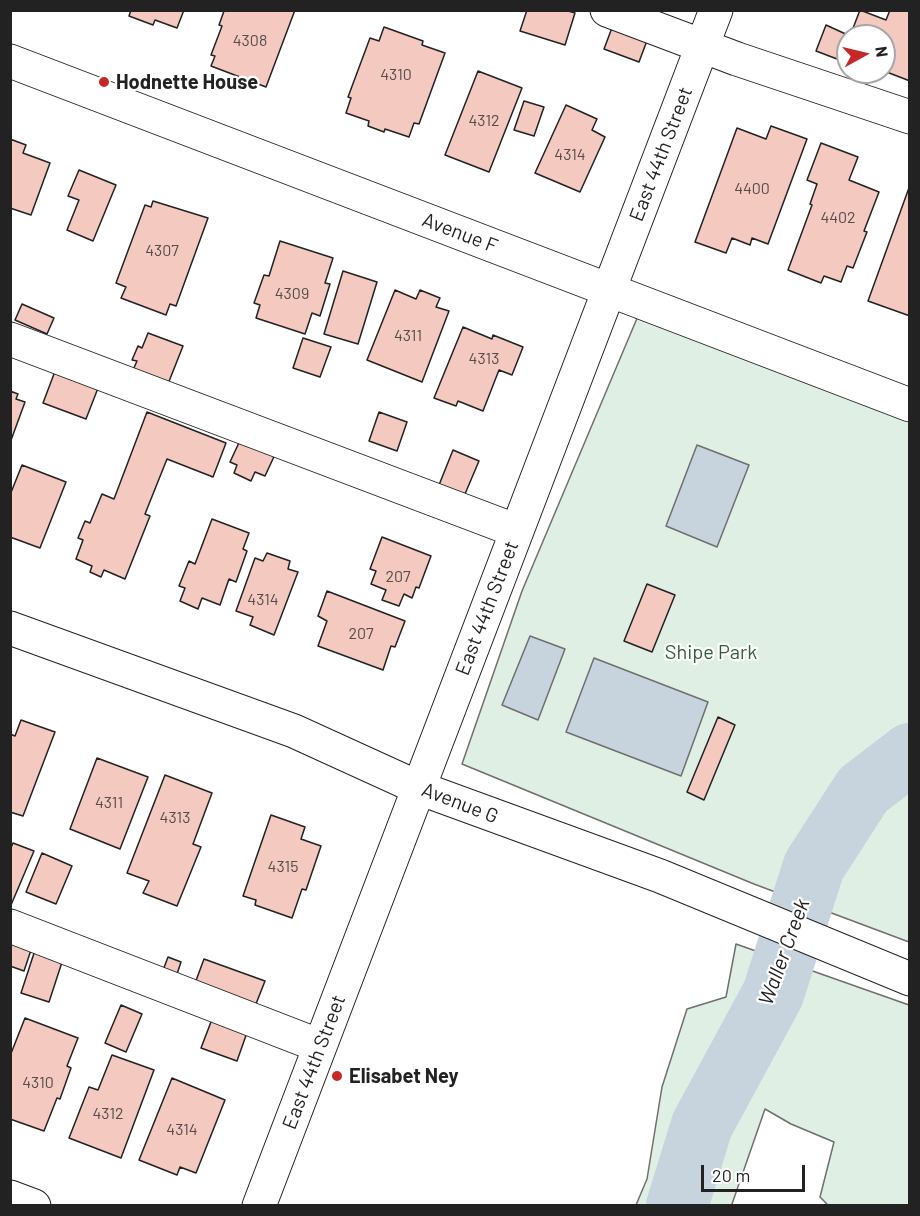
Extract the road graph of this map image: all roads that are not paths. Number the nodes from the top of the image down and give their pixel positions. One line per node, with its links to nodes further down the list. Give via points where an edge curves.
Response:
1 (607, 10): 3 (street)
2 (716, 10): 3 (street, East 44th Street)
3 (703, 45): 5 (street); 6 (street, East 44th Street)
4 (10, 61): 6 (street, Avenue F)
5 (909, 117)
6 (609, 290): 8 (street, Avenue F); 9 (street, East 44th Street)
7 (10, 339): 9 (street)
8 (909, 405)
9 (517, 531): 11 (street, East 44th Street)
10 (10, 628): 11 (street, Avenue G, via 294,730)
11 (419, 788): 13 (street, Avenue G, via 660,876); 14 (street, East 44th Street)
12 (10, 926): 14 (street)
13 (909, 978)
14 (320, 1047): 17 (street, East 44th Street)
15 (10, 1197): 16 (street)
16 (34, 1206)
17 (259, 1206)

